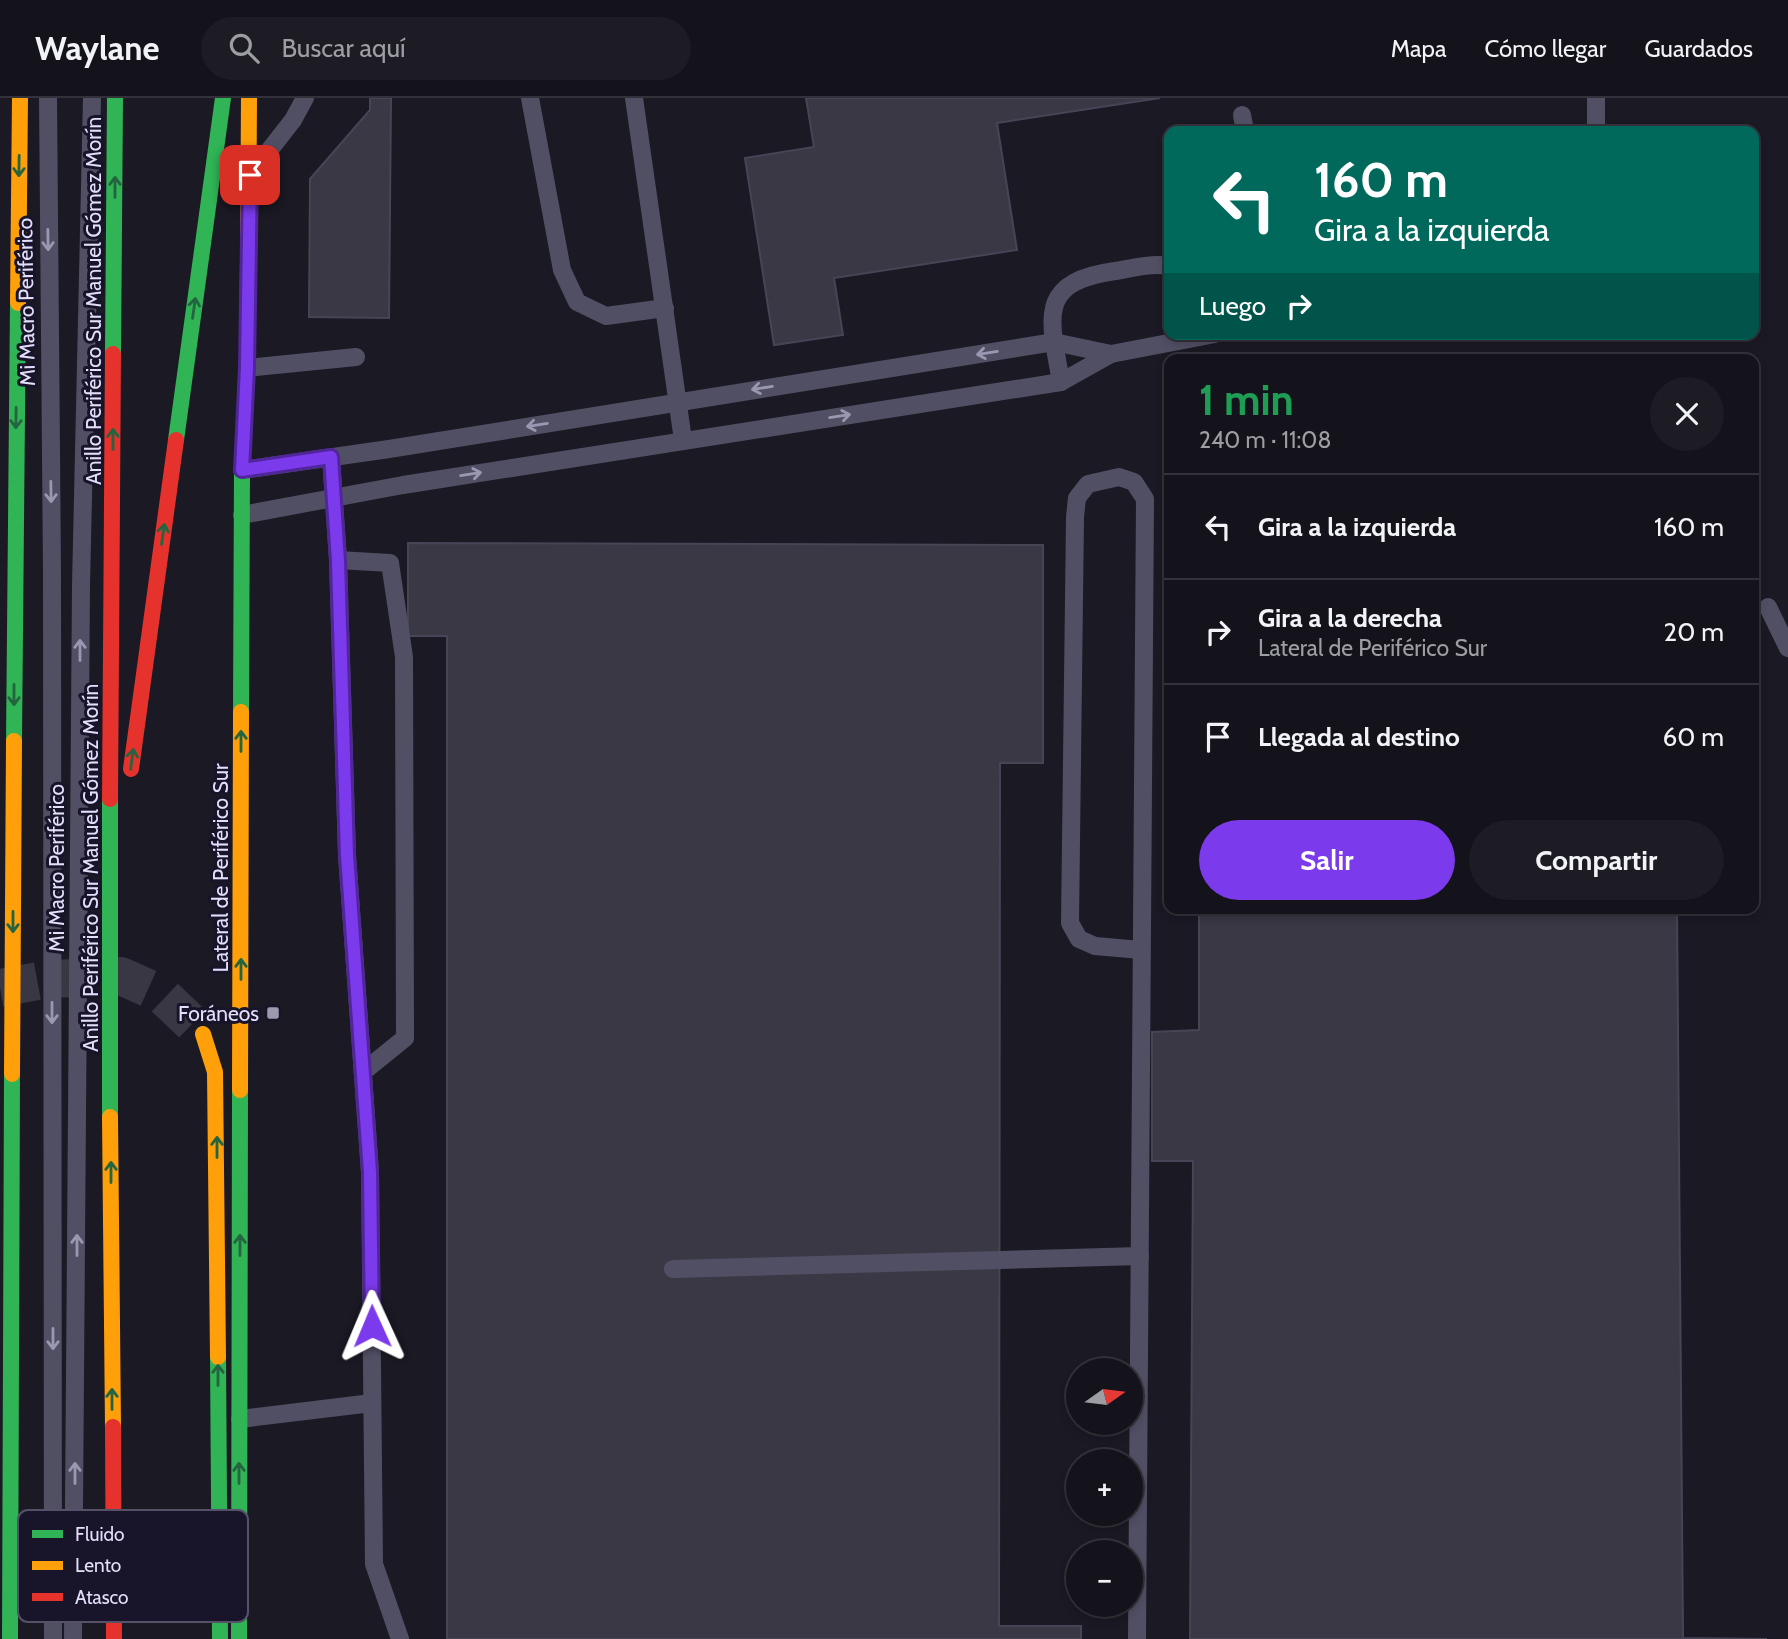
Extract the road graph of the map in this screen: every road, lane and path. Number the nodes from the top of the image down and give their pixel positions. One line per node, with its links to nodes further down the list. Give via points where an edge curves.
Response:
1 (20, 98): 30 (main road, one-way to 30)
2 (48, 98): 40 (lane, Mi Macro Periférico, one-way to 40)
3 (92, 98): 41 (lane, Mi Macro Periférico, one-way to 3, via 80,598)
4 (115, 98): 32 (main road, Anillo Periférico Sur Manuel Gómez Morín, one-way to 4)
5 (223, 98): 32 (main road, one-way to 5)
6 (249, 98): 12 (main road, Lateral de Periférico Sur)
7 (305, 98): 12 (lane)
8 (530, 98): 14 (lane, via 562,270 578,302 606,316)
9 (634, 98): 14 (lane)
10 (1596, 98): 11 (lane)
11 (1596, 126)
12 (250, 175): 19 (main road, Lateral de Periférico Sur)
13 (1164, 265): 16 (lane, via 1089,274 1070,284 1056,299)
14 (665, 308): 21 (lane)
15 (1184, 340): 17 (lane)
16 (1054, 342): 17 (lane); 20 (lane); 21 (lane, one-way to 21)
17 (1111, 354): 20 (lane)
18 (356, 357): 19 (lane)
19 (247, 368): 24 (main road, Lateral de Periférico Sur)
20 (1061, 382): 22 (lane, one-way to 20)
21 (678, 401): 22 (lane); 23 (lane, one-way to 23)
22 (683, 440): 25 (lane, one-way to 22)
23 (331, 457): 24 (lane); 25 (lane)
24 (242, 470): 26 (main road, Lateral de Periférico Sur)
25 (333, 499): 26 (lane); 28 (lane)
26 (242, 515): 39 (main road, Lateral de Periférico Sur, one-way to 26)
27 (0, 543): 30 (main road)
28 (338, 561): 35 (lane, via 347,855); 35 (lane, via 390,563 404,657 405,1038)
29 (1768, 607): 31 (lane)
30 (14, 622): 45 (main road, one-way to 45)
31 (1788, 648)
32 (109, 924): 42 (main road, Anillo Periférico Sur Manuel Gómez Morín, one-way to 32)
33 (1141, 950): 33 (lane, via 1095,946 1079,939 1070,923 1075,516 1077,498 1088,484 1119,477 1134,482 1145,499); 36 (lane)
34 (203, 1034): 43 (main road, one-way to 34, via 215,1072)
35 (363, 1072): 38 (lane, via 370,1172)
36 (1140, 1256): 37 (lane); 47 (lane)
37 (673, 1269)
38 (372, 1403): 39 (lane); 46 (lane, via 374,1564)
39 (240, 1419): 44 (main road, Lateral de Periférico Sur, one-way to 39)
40 (53, 1510)
41 (75, 1510)
42 (113, 1510)
43 (219, 1510)
44 (240, 1510)
45 (10, 1639)
46 (401, 1639)
47 (1137, 1639)

